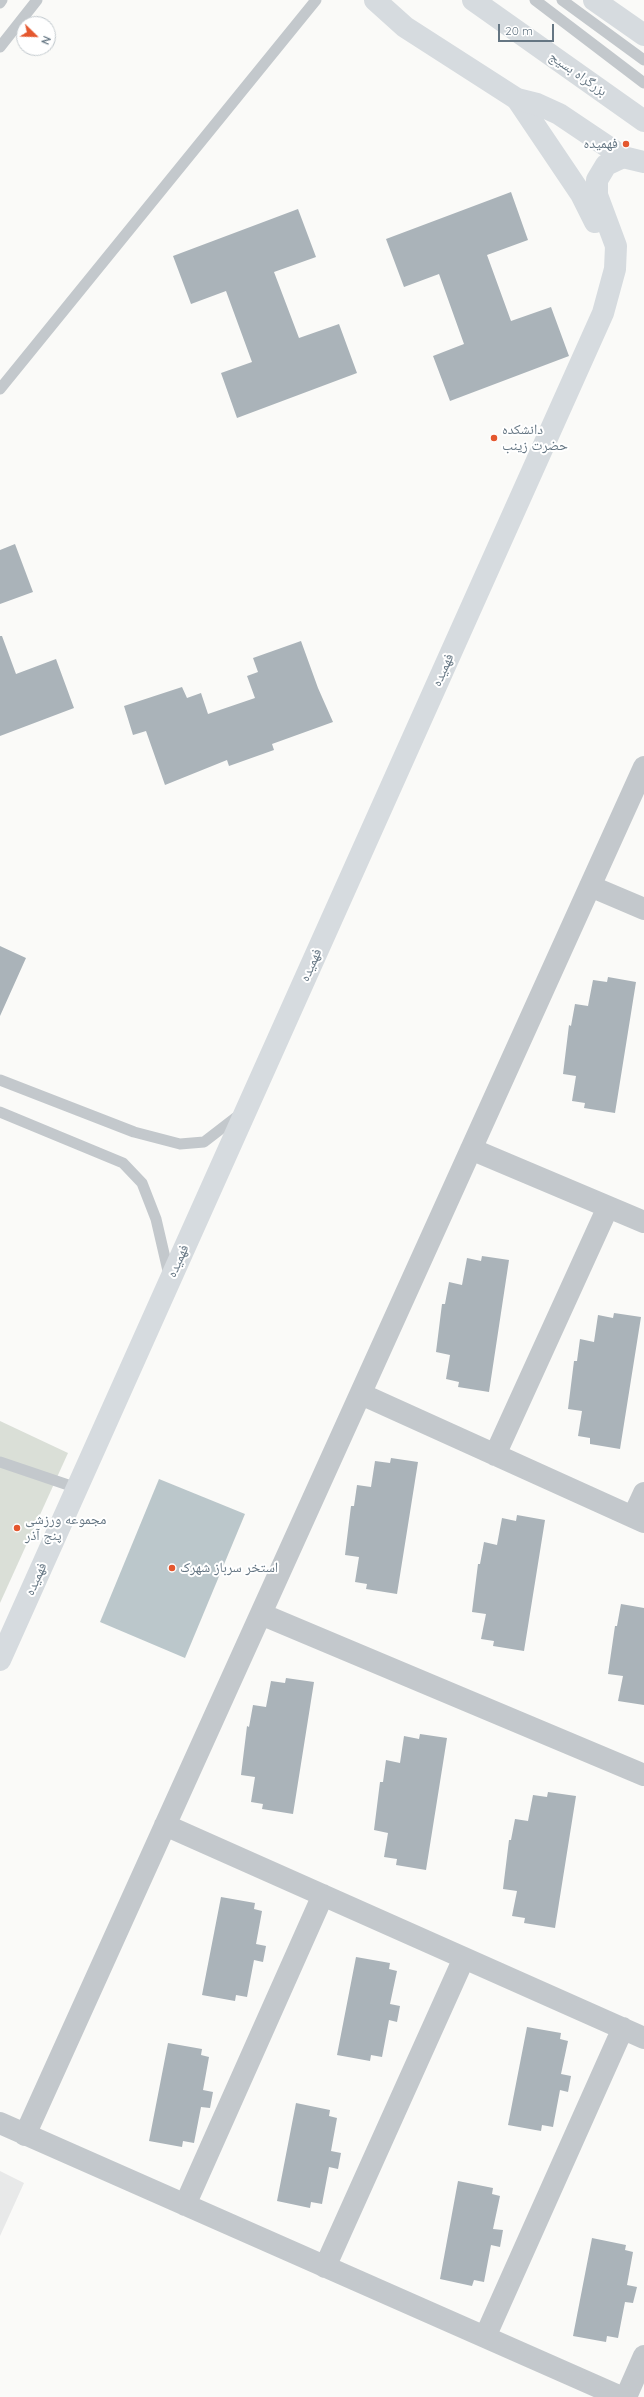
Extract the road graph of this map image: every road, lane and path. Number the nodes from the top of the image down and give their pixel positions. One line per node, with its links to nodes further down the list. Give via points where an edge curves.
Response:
1 (2, 0): 9 (lane)
2 (37, 0): 11 (lane)
3 (316, 0): 19 (lane)
4 (375, 0): 14 (main road, via 405,27)
5 (473, 0): 15 (main road, بزرگراه بسیج)
6 (535, 0): 13 (lane)
7 (562, 0): 12 (lane)
8 (594, 0): 10 (main road)
9 (0, 3)
10 (644, 35)
11 (0, 47)
12 (644, 60)
13 (644, 83)
14 (517, 98): 16 (main road, via 559,114); 18 (main road, via 581,194)
15 (644, 121)
16 (623, 157): 17 (main road); 18 (main road, فهمیده, via 606,165 598,180 597,195 616,246)
17 (644, 162)
18 (615, 269): 24 (main road, فهمیده, via 603,313)
19 (0, 389)
20 (644, 767): 21 (street)
21 (590, 886): 22 (street); 26 (street)
22 (644, 909)
23 (0, 1080): 24 (lane, via 134,1132 180,1144 204,1142)
24 (246, 1110): 29 (main road, فهمیده)
25 (0, 1112): 29 (lane, via 123,1163 142,1183 156,1219)
26 (471, 1149): 27 (street); 30 (street)
27 (608, 1207): 28 (street); 31 (street)
28 (644, 1222)
29 (170, 1280): 33 (main road, فهمیده)
30 (361, 1394): 31 (street); 36 (street)
31 (495, 1455): 35 (street)
32 (0, 1462): 33 (lane)
33 (77, 1488): 37 (main road, فهمیده)
34 (644, 1493): 35 (street)
35 (639, 1520)
36 (261, 1614): 38 (street); 39 (street)
37 (0, 1660)
38 (644, 1775)
39 (166, 1825): 40 (street); 45 (street)
40 (323, 1895): 41 (street); 46 (street)
41 (464, 1958): 42 (street); 47 (street)
42 (623, 2028): 43 (street); 48 (street)
43 (644, 2038)
44 (0, 2123): 45 (street)
45 (25, 2135): 46 (street)
46 (186, 2205): 47 (street)
47 (325, 2267): 48 (street)
48 (485, 2337): 50 (street)
49 (644, 2356): 51 (street)
50 (621, 2397)
51 (626, 2397)

